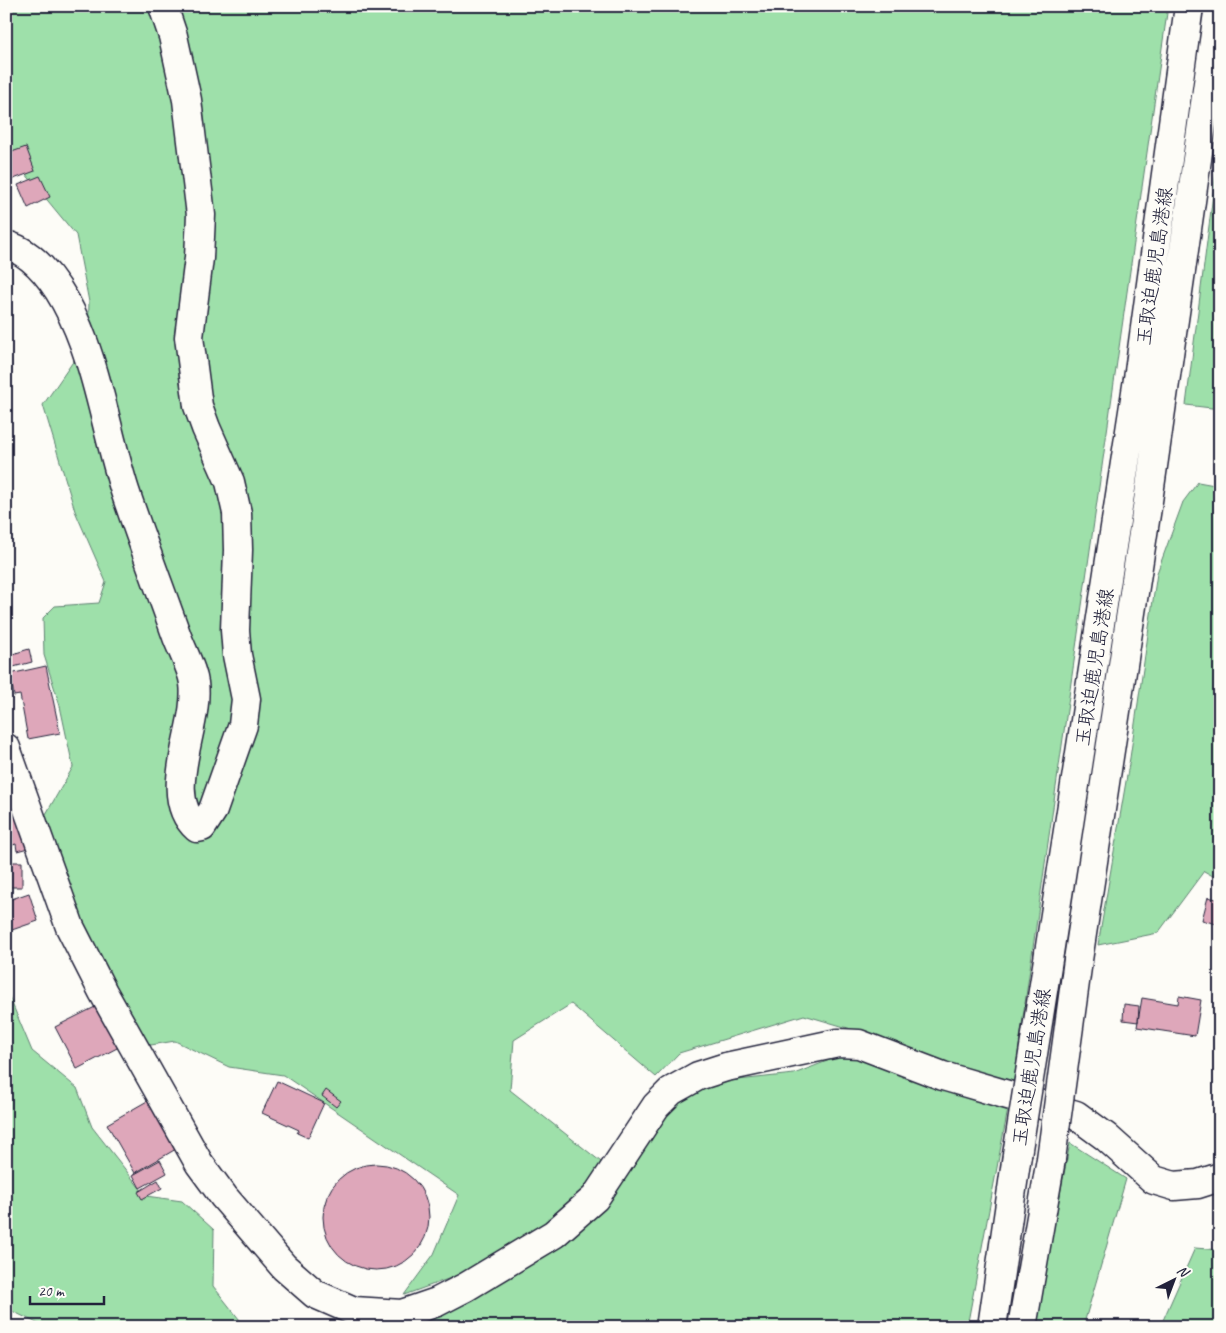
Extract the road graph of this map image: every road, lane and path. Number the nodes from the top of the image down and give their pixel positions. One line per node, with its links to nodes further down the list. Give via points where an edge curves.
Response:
1 (163, 6): 4 (street, via 188,100 201,214 189,337 198,406 230,482 237,513 235,630 246,699 243,725 213,810 202,827 197,828 190,822 181,796 180,771 191,728 194,683 125,490 86,349 64,300 40,267 20,249)
2 (1189, 6): 7 (street, 玉取迫鹿児島港線, bridge, via 1138,379)
3 (1218, 6): 8 (street, 玉取迫鹿児島港線, bridge, via 1051,1159)
4 (6, 245)
5 (6, 748): 6 (street, via 70,927 199,1162 224,1197 284,1267 315,1294 354,1311 402,1314 437,1302 554,1234 595,1198 656,1106 671,1091 698,1076 838,1043 859,1044 943,1076 1076,1114 1154,1180 1174,1186 1198,1184)
6 (1220, 1177)
7 (992, 1327)
8 (1022, 1327)

